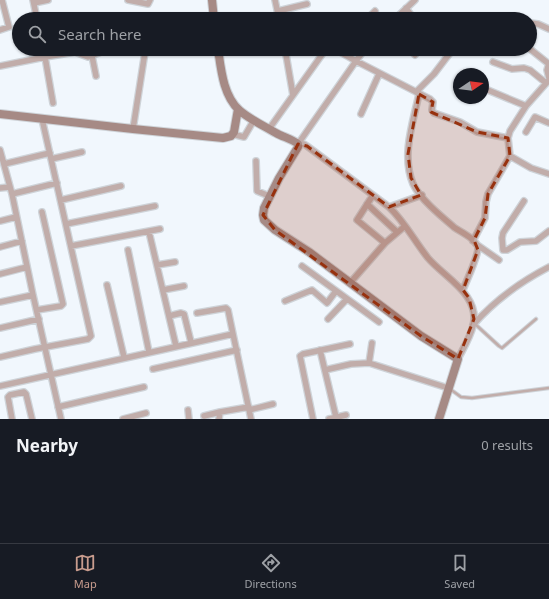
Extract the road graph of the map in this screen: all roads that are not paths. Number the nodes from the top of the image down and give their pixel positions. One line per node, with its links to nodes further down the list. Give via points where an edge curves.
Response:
1 (2, 0): 18 (street, via 8,27)
2 (48, 0): 8 (street)
3 (128, 0): 4 (street, via 148,4)
4 (150, 0)
5 (212, 0): 13 (street)
6 (275, 0): 11 (street)
7 (415, 0): 10 (street)
8 (33, 2): 12 (street)
9 (307, 4): 11 (street)
10 (406, 8): 14 (street); 15 (street)
11 (278, 11)
12 (35, 12)
13 (213, 12)
14 (402, 12)
15 (409, 12)
16 (537, 24): 17 (street)
17 (549, 29)
18 (0, 30)
19 (537, 55): 33 (street)
20 (51, 56): 30 (street)
21 (84, 56): 22 (street)
22 (92, 56): 36 (street)
23 (144, 56): 49 (street)
24 (219, 56): 43 (street, via 226,87)
25 (286, 56): 40 (street)
26 (321, 56): 40 (street)
27 (348, 56): 31 (street)
28 (360, 56): 31 (street)
29 (448, 56): 39 (street)
30 (45, 57): 34 (street); 41 (street)
31 (356, 61): 35 (street); 54 (street)
32 (493, 62): 37 (street, via 512,69 524,68)
33 (549, 64): 37 (street)
34 (0, 66)
35 (379, 74): 39 (street); 45 (street)
36 (96, 76)
37 (548, 80): 42 (street)
38 (489, 91): 42 (street)
39 (417, 93): 53 (street, via 432,100 434,113 460,122 477,132); 70 (street, via 408,154 411,178)
40 (293, 95): 50 (street)
41 (53, 103)
42 (526, 106): 53 (street, via 511,128)
43 (238, 109): 47 (street); 52 (street)
44 (0, 114): 46 (street)
45 (360, 114)
46 (42, 119): 49 (street); 57 (street)
47 (254, 120): 50 (street); 52 (street, via 244,137)
48 (549, 123): 51 (street, via 535,117)
49 (133, 129): 52 (street, via 223,138)
50 (269, 129): 54 (street)
51 (526, 132)
52 (232, 134)
53 (508, 138): 58 (street)
54 (298, 144): 69 (street, via 307,146); 71 (street)
55 (0, 150): 61 (street)
56 (82, 152): 59 (street)
57 (50, 153): 59 (street); 61 (street)
58 (510, 156): 63 (street, via 531,168); 87 (street, via 487,198 485,218)
59 (51, 159): 64 (street)
60 (256, 161): 71 (street, via 257,191)
61 (4, 164): 62 (street)
62 (3, 172): 66 (street)
63 (549, 174)
64 (57, 184): 68 (street); 72 (street)
65 (121, 186): 72 (street)
66 (10, 187): 67 (street); 68 (street)
67 (0, 188)
68 (12, 194): 78 (street)
69 (373, 195): 74 (street); 76 (street)
70 (422, 195): 76 (street); 87 (street, via 443,219)
71 (270, 196): 99 (street, via 264,208 264,220)
72 (61, 200): 80 (street)
73 (524, 201): 83 (street, via 503,233 503,250 520,242 536,241)
74 (367, 204): 85 (street); 88 (street, via 358,221)
75 (155, 206): 80 (street)
76 (389, 207): 81 (street)
77 (42, 212): 109 (street, via 63,304)
78 (16, 217): 79 (street); 86 (street)
79 (0, 220)
80 (66, 224): 89 (street)
81 (405, 226): 85 (street); 103 (street, via 433,264)
82 (160, 229): 84 (street)
83 (549, 231)
84 (149, 232): 89 (street); 94 (street)
85 (397, 232): 88 (street)
86 (22, 241): 90 (street); 96 (street)
87 (475, 242): 92 (street); 103 (street, via 478,250)
88 (385, 243): 99 (street)
89 (71, 246): 123 (street, via 91,337)
90 (0, 247)
91 (128, 250): 126 (street)
92 (499, 260)
93 (175, 262): 94 (street)
94 (157, 265): 102 (street)
95 (302, 266): 104 (street)
96 (27, 267): 98 (street); 105 (street)
97 (549, 267): 116 (street, via 520,283 488,308)
98 (0, 274)
99 (350, 283): 129 (street, via 421,336)
100 (107, 285): 128 (street)
101 (184, 286): 102 (street)
102 (163, 290): 111 (street)
103 (463, 290): 116 (street, via 471,304)
104 (336, 291): 106 (street); 107 (street, via 327,303 312,290)
105 (33, 295): 108 (street); 109 (street)
106 (347, 299): 113 (street); 115 (street)
107 (285, 301)
108 (0, 302)
109 (36, 310): 112 (street)
110 (197, 314): 118 (street, via 226,308)
111 (169, 316): 119 (street, via 184,314); 122 (street)
112 (38, 319): 117 (street); 123 (street)
113 (328, 319)
114 (536, 319): 116 (lane, via 502,348)
115 (379, 322)
116 (474, 324): 129 (street)
117 (0, 328)
118 (233, 334): 119 (street); 124 (street)
119 (191, 342): 122 (street)
120 (372, 343): 130 (street)
121 (350, 344): 125 (street)
122 (176, 346): 126 (street)
123 (45, 347): 127 (street); 133 (street)
124 (237, 350): 131 (street); 140 (street)
125 (320, 350): 132 (street); 154 (street, via 300,356)
126 (149, 352): 128 (street)
127 (0, 357)
128 (124, 357): 133 (street)
129 (458, 359): 136 (street)
130 (368, 363): 132 (street); 136 (street)
131 (153, 369)
132 (325, 370): 146 (street)
133 (51, 373): 134 (street); 139 (street)
134 (0, 386)
135 (144, 387): 139 (street)
136 (448, 388): 137 (lane, via 461,397 468,398); 156 (street)
137 (549, 388)
138 (273, 404): 140 (street)
139 (58, 407): 149 (street)
140 (249, 409): 142 (street); 153 (street)
141 (188, 410): 151 (street)
142 (220, 412): 145 (street); 152 (street)
143 (146, 413): 150 (street)
144 (346, 415): 146 (street)
145 (204, 416)
146 (336, 417): 155 (street)
147 (12, 419): 148 (street, via 8,397 24,392)
148 (32, 419)
149 (61, 419)
150 (123, 419)
151 (189, 419)
152 (219, 419)
153 (251, 419)
154 (313, 419)
155 (329, 419)
156 (439, 419)

